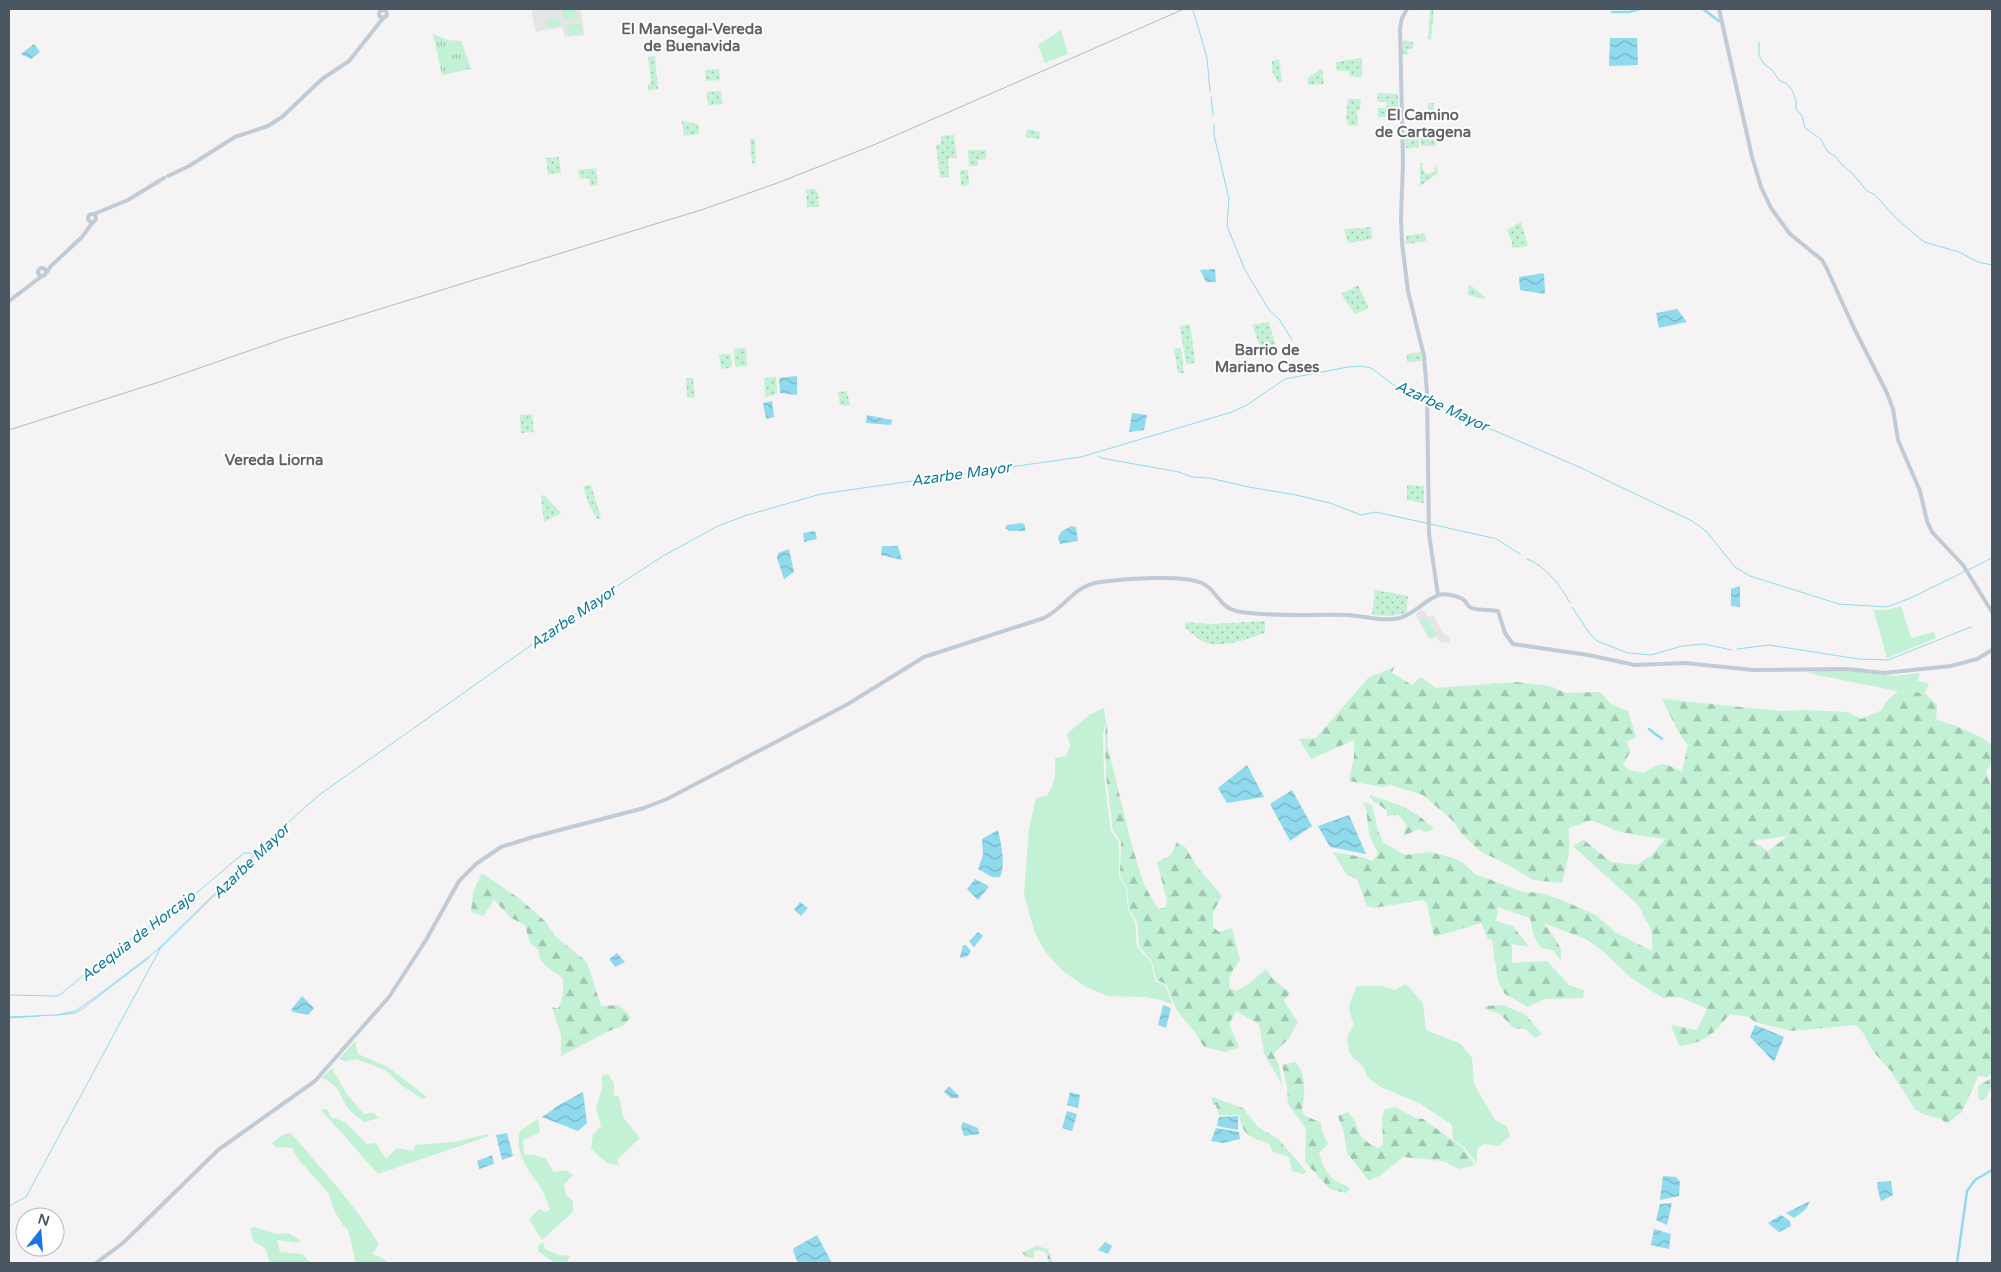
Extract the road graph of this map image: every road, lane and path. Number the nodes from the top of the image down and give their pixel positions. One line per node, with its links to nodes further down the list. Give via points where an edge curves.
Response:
1 (390, 9): 4 (main road)
2 (1407, 9): 10 (main road, via 1400,28 1401,218 1405,276 1424,356 1428,523)
3 (1720, 9): 11 (main road, via 1761,187 1771,208 1790,234 1822,260 1827,269 1887,393 1898,440 1920,491 1932,532 1964,565)
4 (384, 13): 5 (main road, via 349,61 322,79 282,117 268,126 235,137)
5 (95, 216): 6 (main road); 6 (main road, via 89,216)
6 (91, 221): 7 (main road, via 82,237)
7 (45, 270): 8 (main road); 8 (main road, via 39,269)
8 (40, 275): 9 (main road)
9 (9, 301)
10 (1438, 595): 12 (main road, via 1462,599 1472,608 1498,611 1505,633 1514,644 1635,665 1686,662 1753,670 1847,669 1884,673 1951,666 1977,659); 13 (main road, via 1410,613 1391,619 1240,612 1224,605 1209,588 1193,581 1150,579 1092,584 1076,591 1044,618 924,657 840,709 667,799 494,850 459,881 389,997 316,1081 218,1150 123,1243)
11 (1992, 612)
12 (1992, 650)
13 (96, 1263)

